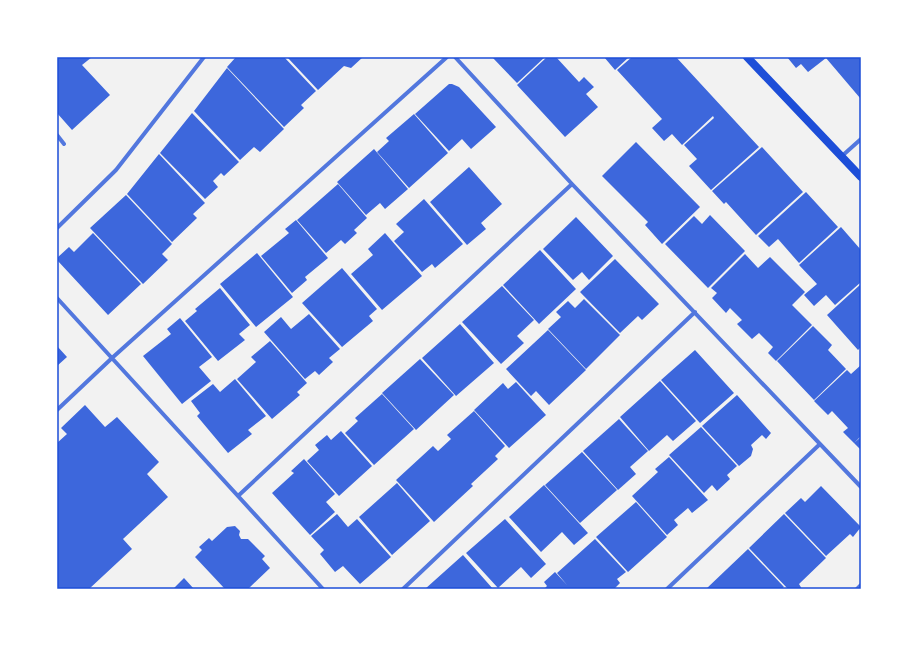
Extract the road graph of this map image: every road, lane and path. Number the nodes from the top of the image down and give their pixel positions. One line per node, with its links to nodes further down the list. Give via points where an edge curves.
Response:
1 (204, 57): 11 (street, via 116,170)
2 (447, 57): 14 (street)
3 (455, 57): 10 (street)
4 (748, 57): 8 (main road)
5 (57, 135): 7 (street)
6 (861, 139): 8 (street)
7 (64, 144)
8 (842, 156): 9 (main road)
9 (861, 177)
10 (572, 184): 13 (street); 18 (street)
11 (57, 228)
12 (57, 298): 14 (street)
13 (694, 312): 16 (street); 21 (street)
14 (112, 358): 15 (street); 18 (street)
15 (57, 410)
16 (820, 444): 17 (street); 22 (street)
17 (861, 487)
18 (238, 496): 20 (street)
19 (861, 585): 23 (street)
20 (323, 589)
21 (403, 589)
22 (667, 589)
23 (857, 589)

